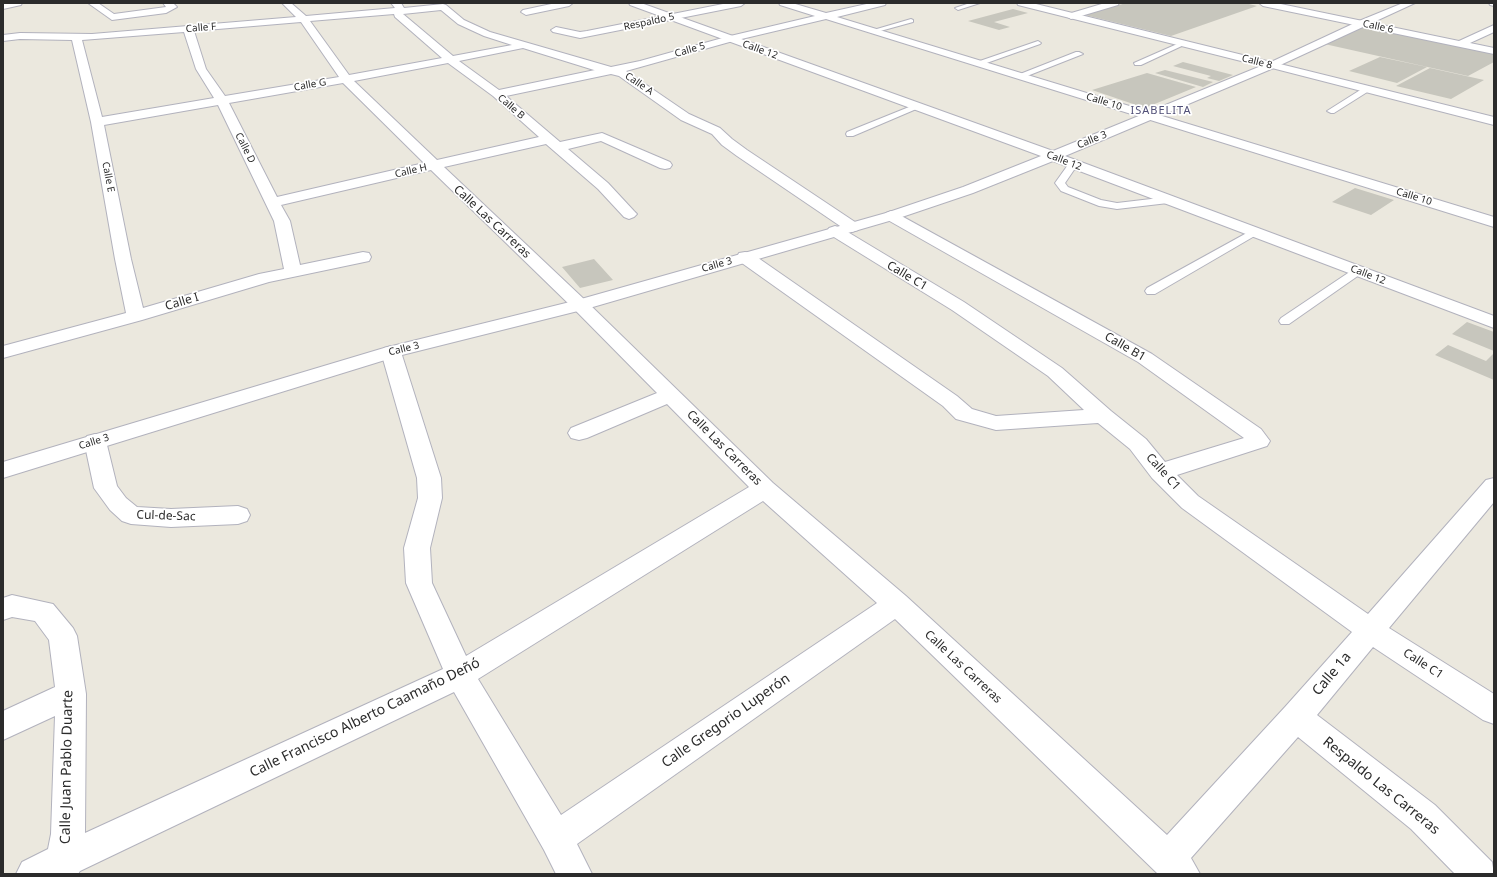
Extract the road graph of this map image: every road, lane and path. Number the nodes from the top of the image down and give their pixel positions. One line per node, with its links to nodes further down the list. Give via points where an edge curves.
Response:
1 (10, 3): 15 (street)
2 (18, 3): 15 (street)
3 (92, 3): 4 (street, via 112,17 173,7)
4 (167, 3)
5 (286, 3): 23 (street, Calle Las Carreras)
6 (569, 3): 19 (street)
7 (741, 3): 20 (street, Respaldo 5)
8 (783, 3): 22 (street, Calle 10)
9 (882, 3): 22 (street, Calle 5)
10 (977, 3): 18 (lane)
11 (1020, 3): 21 (street, Calle 8)
12 (1115, 3): 21 (street)
13 (1268, 3): 25 (street, Calle 6)
14 (1411, 3): 25 (street, Calle 3)
15 (3, 5)
16 (396, 7): 23 (street, Calle F); 36 (street, Calle A, via 443,7 461,22); 39 (street, Calle B, via 398,15 406,23)
17 (635, 8): 20 (street, Calle 12)
18 (958, 8)
19 (526, 12)
20 (669, 12): 26 (street, Respaldo 5, via 587,34 556,30); 32 (street, Calle 12)
21 (1071, 16): 33 (street, Calle 8)
22 (826, 17): 29 (street, Calle 10); 32 (street, Calle 5)
23 (304, 19): 28 (street, Calle F); 45 (street, Calle Las Carreras)
24 (911, 21): 29 (lane)
25 (1362, 23): 35 (street, Calle 6); 42 (street, Calle 3)
26 (579, 25)
27 (1494, 28): 35 (street)
28 (188, 29): 31 (street, Calle F); 48 (street, Calle D, via 201,69)
29 (874, 31): 41 (street, Calle 10)
30 (3, 38): 31 (street, Calle F)
31 (77, 38): 53 (street, Calle E)
32 (730, 39): 43 (street, Calle 5); 49 (street, Calle 12)
33 (1184, 43): 40 (lane); 42 (street, Calle 8)
34 (1038, 44): 41 (lane)
35 (1460, 44): 37 (street, Calle 6)
36 (522, 46): 39 (street, Calle G); 43 (street, Calle A)
37 (1494, 51)
38 (1079, 54): 44 (lane)
39 (451, 60): 45 (street, Calle G); 47 (street, Calle B)
40 (1138, 62)
41 (978, 63): 44 (street, Calle 10)
42 (1272, 65): 46 (street, Calle 8); 51 (street, Calle 3)
43 (612, 70): 47 (street, Calle 5); 65 (street, Calle A, via 624,74 688,118 716,131 736,149)
44 (1019, 76): 51 (street, Calle 10)
45 (346, 79): 48 (street, Calle G); 58 (street, Calle Las Carreras)
46 (1368, 89): 50 (lane); 52 (street, Calle 8)
47 (497, 94): 55 (street, Calle B)
48 (222, 101): 53 (street, Calle G); 61 (street, Calle D)
49 (917, 107): 54 (lane); 56 (street, Calle 12)
50 (1331, 110)
51 (1152, 116): 56 (street, Calle 3); 64 (street, Calle 10)
52 (1494, 121)
53 (97, 122): 73 (street, Calle E)
54 (850, 134)
55 (553, 143): 58 (street, Calle H); 59 (street, Calle H, via 602,137); 62 (street, Calle B, via 603,186)
56 (1053, 156): 57 (street, Calle 12); 63 (street, Calle 3, via 968,190)
57 (1073, 164): 60 (street, Calle 12); 60 (lane, via 1060,183 1064,189 1098,203 1117,206)
58 (433, 166): 61 (street, Calle H); 72 (street, Calle Las Carreras)
59 (665, 166)
60 (1168, 200): 66 (street, Calle 12)
61 (273, 202): 69 (street, Calle D, via 282,221)
62 (629, 214)
63 (891, 216): 65 (street, Calle 3); 83 (street, Calle B1, via 1145,358 1253,434 1259,441)
64 (1494, 222)
65 (844, 229): 68 (street, Calle 3); 79 (street, Calle C1, via 1055,372)
66 (1254, 232): 70 (street, Calle 12); 71 (lane)
67 (363, 257): 69 (street, Calle I)
68 (745, 257): 72 (street, Calle 3); 79 (street, via 944,397 964,414 996,423)
69 (293, 271): 73 (street, Calle I)
70 (1358, 271): 74 (lane); 75 (street, Calle 12)
71 (1151, 291)
72 (580, 305): 77 (street, Calle 3); 78 (street, Calle Las Carreras)
73 (136, 316): 76 (street, Calle I)
74 (1285, 321)
75 (1494, 322)
76 (3, 352)
77 (392, 352): 81 (street, Calle 3); 90 (street, via 429,478 430,498 417,548 419,583)
78 (671, 395): 80 (street); 84 (street, Calle Las Carreras)
79 (1103, 416): 83 (street, Calle C1, via 1138,444)
80 (579, 433)
81 (95, 441): 82 (street, Calle 3); 86 (street, Cul-de-Sac, via 106,488 118,504 131,515 171,518)
82 (3, 470)
83 (1160, 472): 89 (street, Calle C1, via 1190,502)
84 (765, 489): 87 (street, Calle Las Carreras); 90 (street, Calle Francisco Alberto Caamaño Deñó)
85 (1491, 494): 89 (street, Calle 1a)
86 (238, 514)
87 (896, 604): 95 (street, Calle Gregorio Luperón); 97 (street, Calle Las Carreras)
88 (3, 609): 91 (street, Calle Juan Pablo Duarte, via 12,606 43,612 63,636)
89 (1370, 630): 92 (street, Calle C1); 93 (street, Calle 1a)
90 (460, 675): 95 (street); 96 (street, Calle Francisco Alberto Caamaño Deñó)
91 (71, 694): 94 (street); 96 (street, Calle Juan Pablo Duarte, via 68,834)
92 (1494, 710)
93 (1296, 717): 97 (street, Calle 1a); 100 (street, Respaldo Las Carreras, via 1423,817)
94 (3, 726)
95 (556, 838): 99 (street)
96 (63, 867): 98 (street, Calle Francisco Alberto Caamaño Deñó)
97 (1175, 867)
98 (34, 874)
99 (574, 874)
100 (1480, 874)

